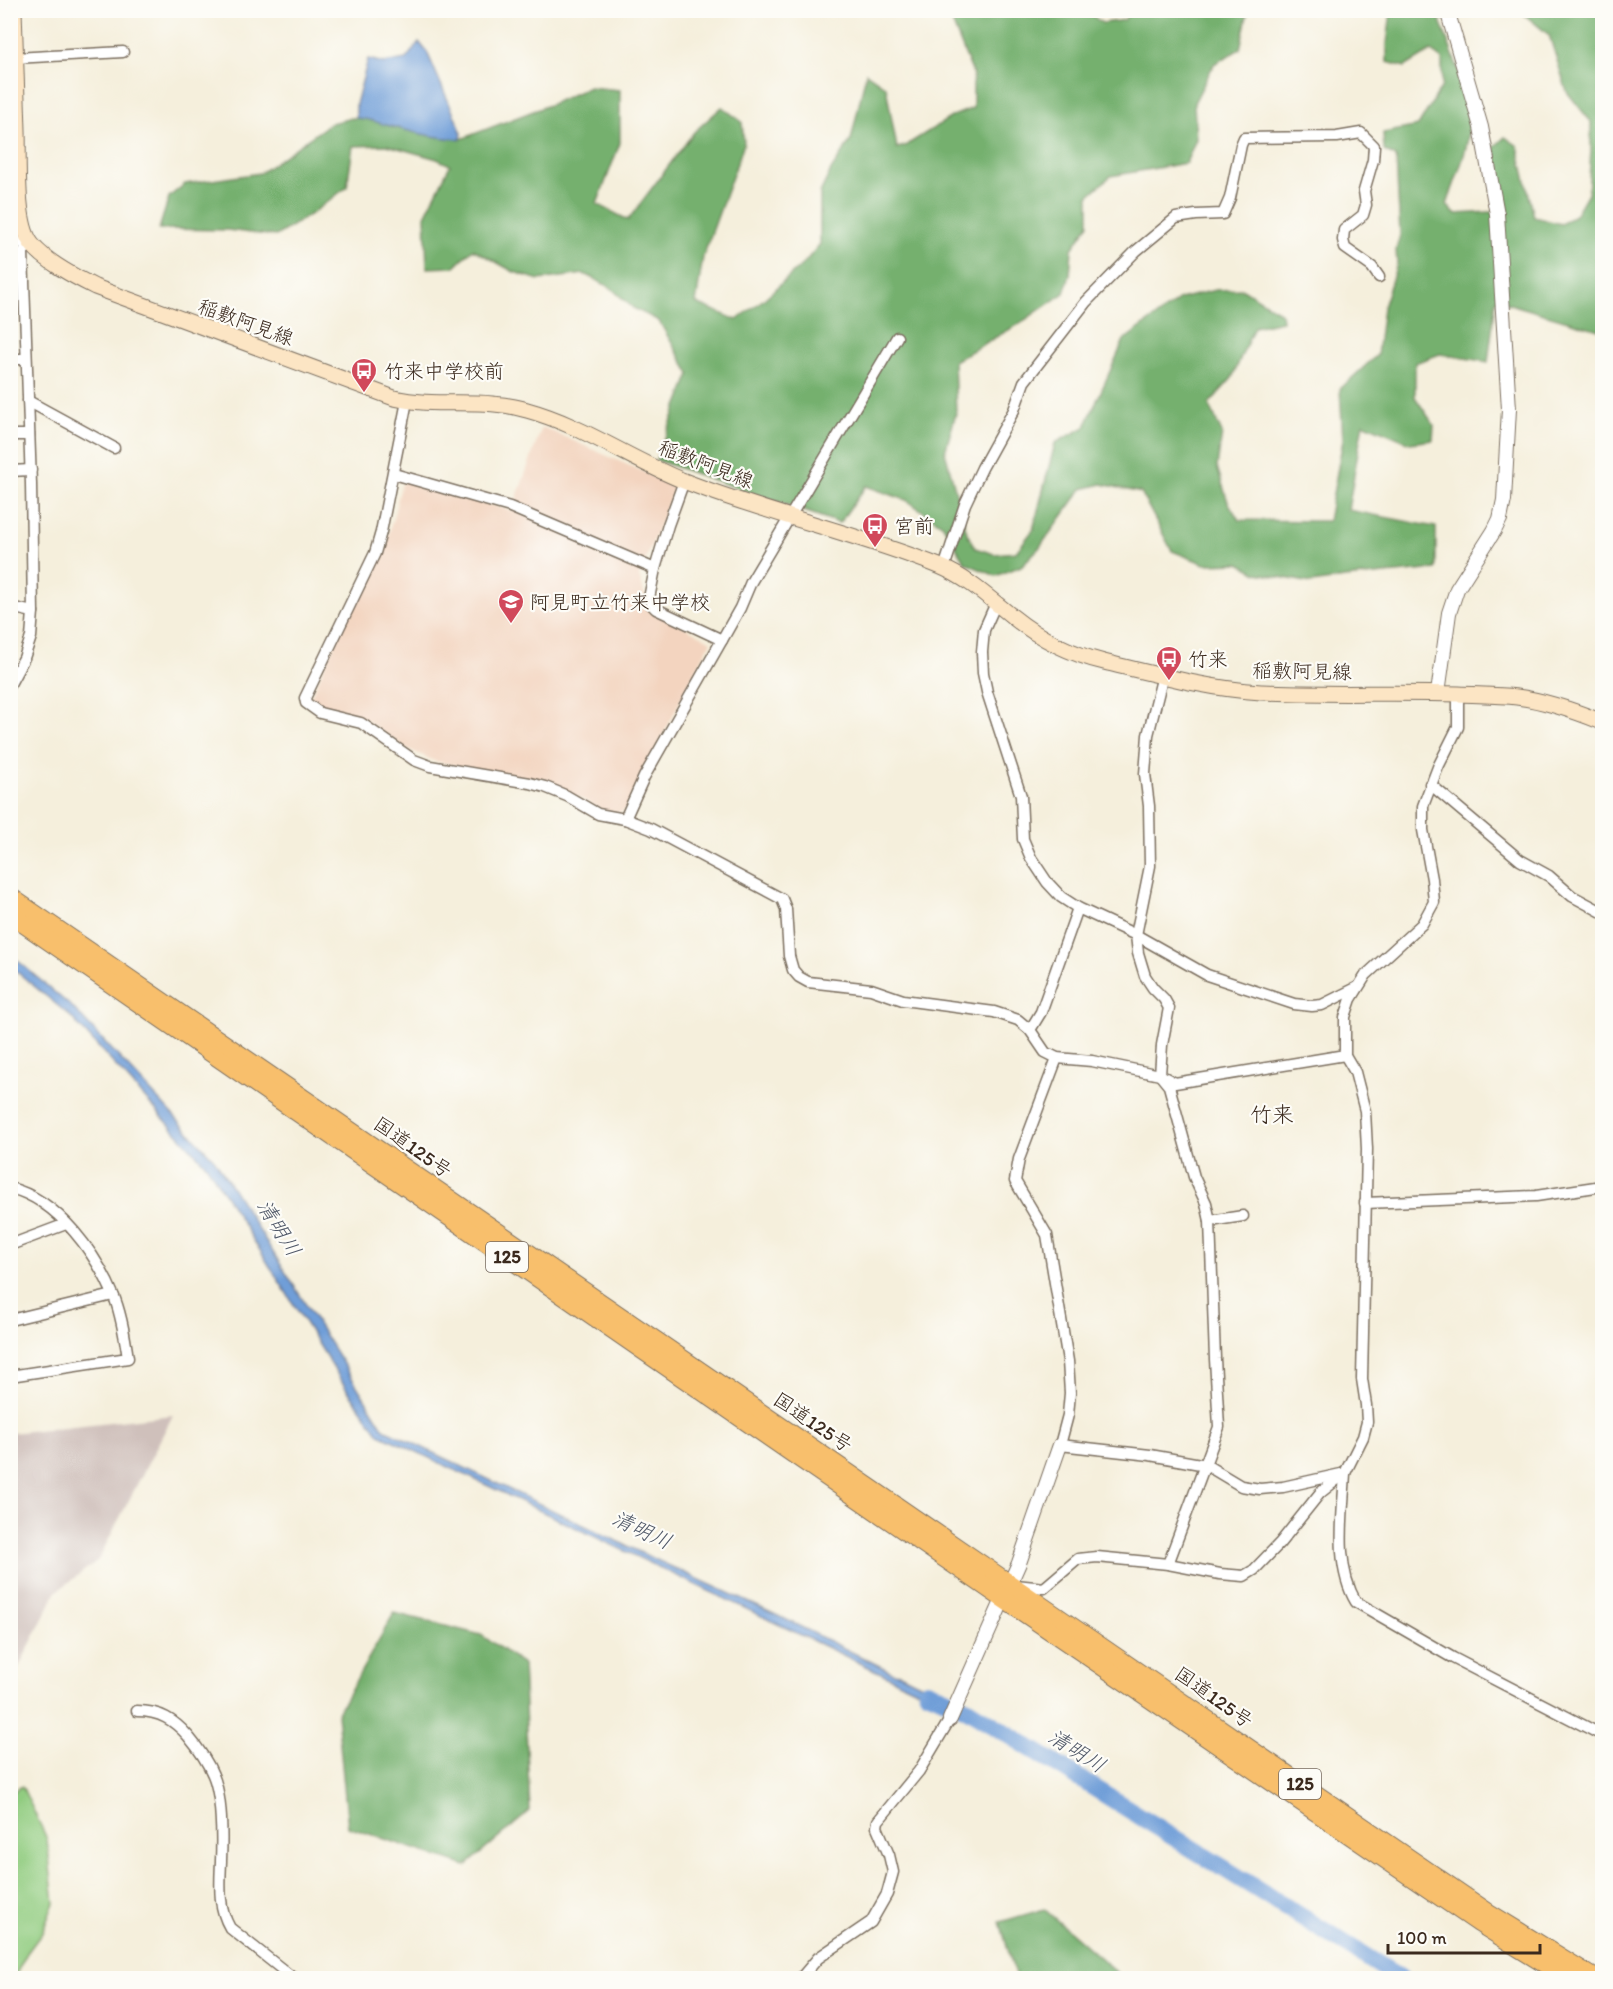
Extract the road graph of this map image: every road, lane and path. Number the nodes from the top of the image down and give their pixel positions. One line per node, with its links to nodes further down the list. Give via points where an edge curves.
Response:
1 (14, 10): 3 (main road)
2 (1447, 10): 32 (street, via 1481,127 1497,213 1509,409 1500,519 1457,590 1449,613)
3 (13, 41): 5 (main road)
4 (123, 52): 5 (street)
5 (15, 58): 6 (main road)
6 (13, 85): 7 (main road)
7 (14, 128): 8 (main road, via 21,213)
8 (30, 242): 9 (street); 13 (street, via 23,252); 15 (main road, 稲敷阿見線, via 68,273 117,296)
9 (10, 243)
10 (1379, 277): 24 (street, via 1372,267 1345,248 1343,240 1344,230 1363,215 1374,146 1361,133 1244,138 1223,214 1176,218 1144,244 1086,302 1024,382 1014,410 965,504)
11 (897, 337): 23 (street)
12 (10, 359): 13 (street)
13 (26, 359): 14 (street)
14 (28, 401): 17 (street); 18 (street)
15 (407, 401): 21 (street); 22 (main road, 稲敷阿見線, via 483,403 524,409)
16 (10, 435): 17 (street)
17 (29, 435): 19 (street)
18 (114, 448)
19 (31, 470): 20 (street); 28 (street)
20 (10, 471)
21 (394, 474): 25 (street, via 510,507); 36 (street, via 375,553 308,690 306,703 320,713 361,723 414,760 430,766 530,783 567,796 598,814)
22 (684, 481): 23 (main road, 稲敷阿見線); 25 (street)
23 (791, 517): 24 (main road, 稲敷阿見線); 29 (street, via 751,582)
24 (944, 568): 26 (main road, 稲敷阿見線)
25 (655, 569): 29 (street, via 651,604)
26 (996, 603): 30 (main road, 稲敷阿見線, via 1030,630 1077,653); 38 (street, via 984,630 983,673 1021,796 1023,839 1047,882)
27 (10, 607): 28 (street)
28 (33, 612): 31 (street, via 31,637)
29 (722, 640): 36 (street, via 644,777)
30 (1163, 675): 32 (main road, 稲敷阿見線, via 1261,692); 41 (street, via 1148,735 1145,774 1150,866)
31 (10, 684)
32 (1438, 693): 33 (main road, 稲敷阿見線)
33 (1458, 694): 34 (main road, 稲敷阿見線, via 1508,696 1546,703); 35 (street, via 1458,727)
34 (1602, 722)
35 (1430, 784): 39 (street, via 1520,860); 42 (street, via 1422,816 1434,902 1422,924)
36 (625, 819): 43 (street, via 782,899 793,970 808,982 871,989 903,1000 994,1012 1018,1020)
37 (10, 897): 61 (highway, 国道125号 / 125)
38 (1078, 908): 41 (street); 43 (street, via 1041,1012)
39 (1602, 912)
40 (10, 914): 61 (highway, 国道125号 / 125)
41 (1136, 935): 42 (street, via 1207,975 1294,1004 1322,1005); 46 (street, via 1145,976 1169,1008)
42 (1358, 987): 44 (street, via 1345,1017)
43 (1030, 1030): 45 (street, via 1045,1052)
44 (1345, 1055): 46 (street, via 1174,1083); 49 (street, via 1355,1072 1365,1111)
45 (1058, 1058): 46 (street, via 1092,1060); 57 (street, via 1019,1159 1015,1180 1047,1235 1070,1393)
46 (1160, 1075): 51 (street, via 1169,1086)
47 (1602, 1186): 49 (street, via 1536,1196)
48 (10, 1188): 52 (street, via 42,1201)
49 (1365, 1203): 59 (street, via 1362,1379 1367,1422)
50 (1243, 1216): 51 (street)
51 (1210, 1221): 58 (street, via 1219,1427)
52 (66, 1224): 53 (street); 54 (street, via 101,1269)
53 (10, 1245)
54 (113, 1295): 55 (street); 56 (street, via 124,1328 128,1358)
55 (10, 1320)
56 (10, 1376)
57 (1060, 1445): 58 (street); 61 (street)
58 (1206, 1465): 59 (street, via 1240,1486 1260,1489); 60 (street)
59 (1345, 1473): 60 (street, via 1320,1494 1280,1543 1244,1576); 64 (street, via 1343,1564 1348,1589 1356,1602 1453,1658)
60 (1168, 1564): 61 (street, via 1097,1557 1078,1559 1044,1588)
61 (1007, 1591): 63 (street); 67 (highway, 国道125号 / 125, via 1479,1923); 68 (highway, 国道125号 / 125, via 1487,1912)
62 (137, 1711): 65 (street, via 164,1715 200,1751 214,1776 220,1813 220,1893 224,1918 230,1928)
63 (950, 1719): 66 (street, via 919,1771 878,1821 892,1872 887,1894 871,1922 818,1958)
64 (1602, 1735)
65 (293, 1978)
66 (801, 1978)
67 (1568, 1978)
68 (1594, 1978)

